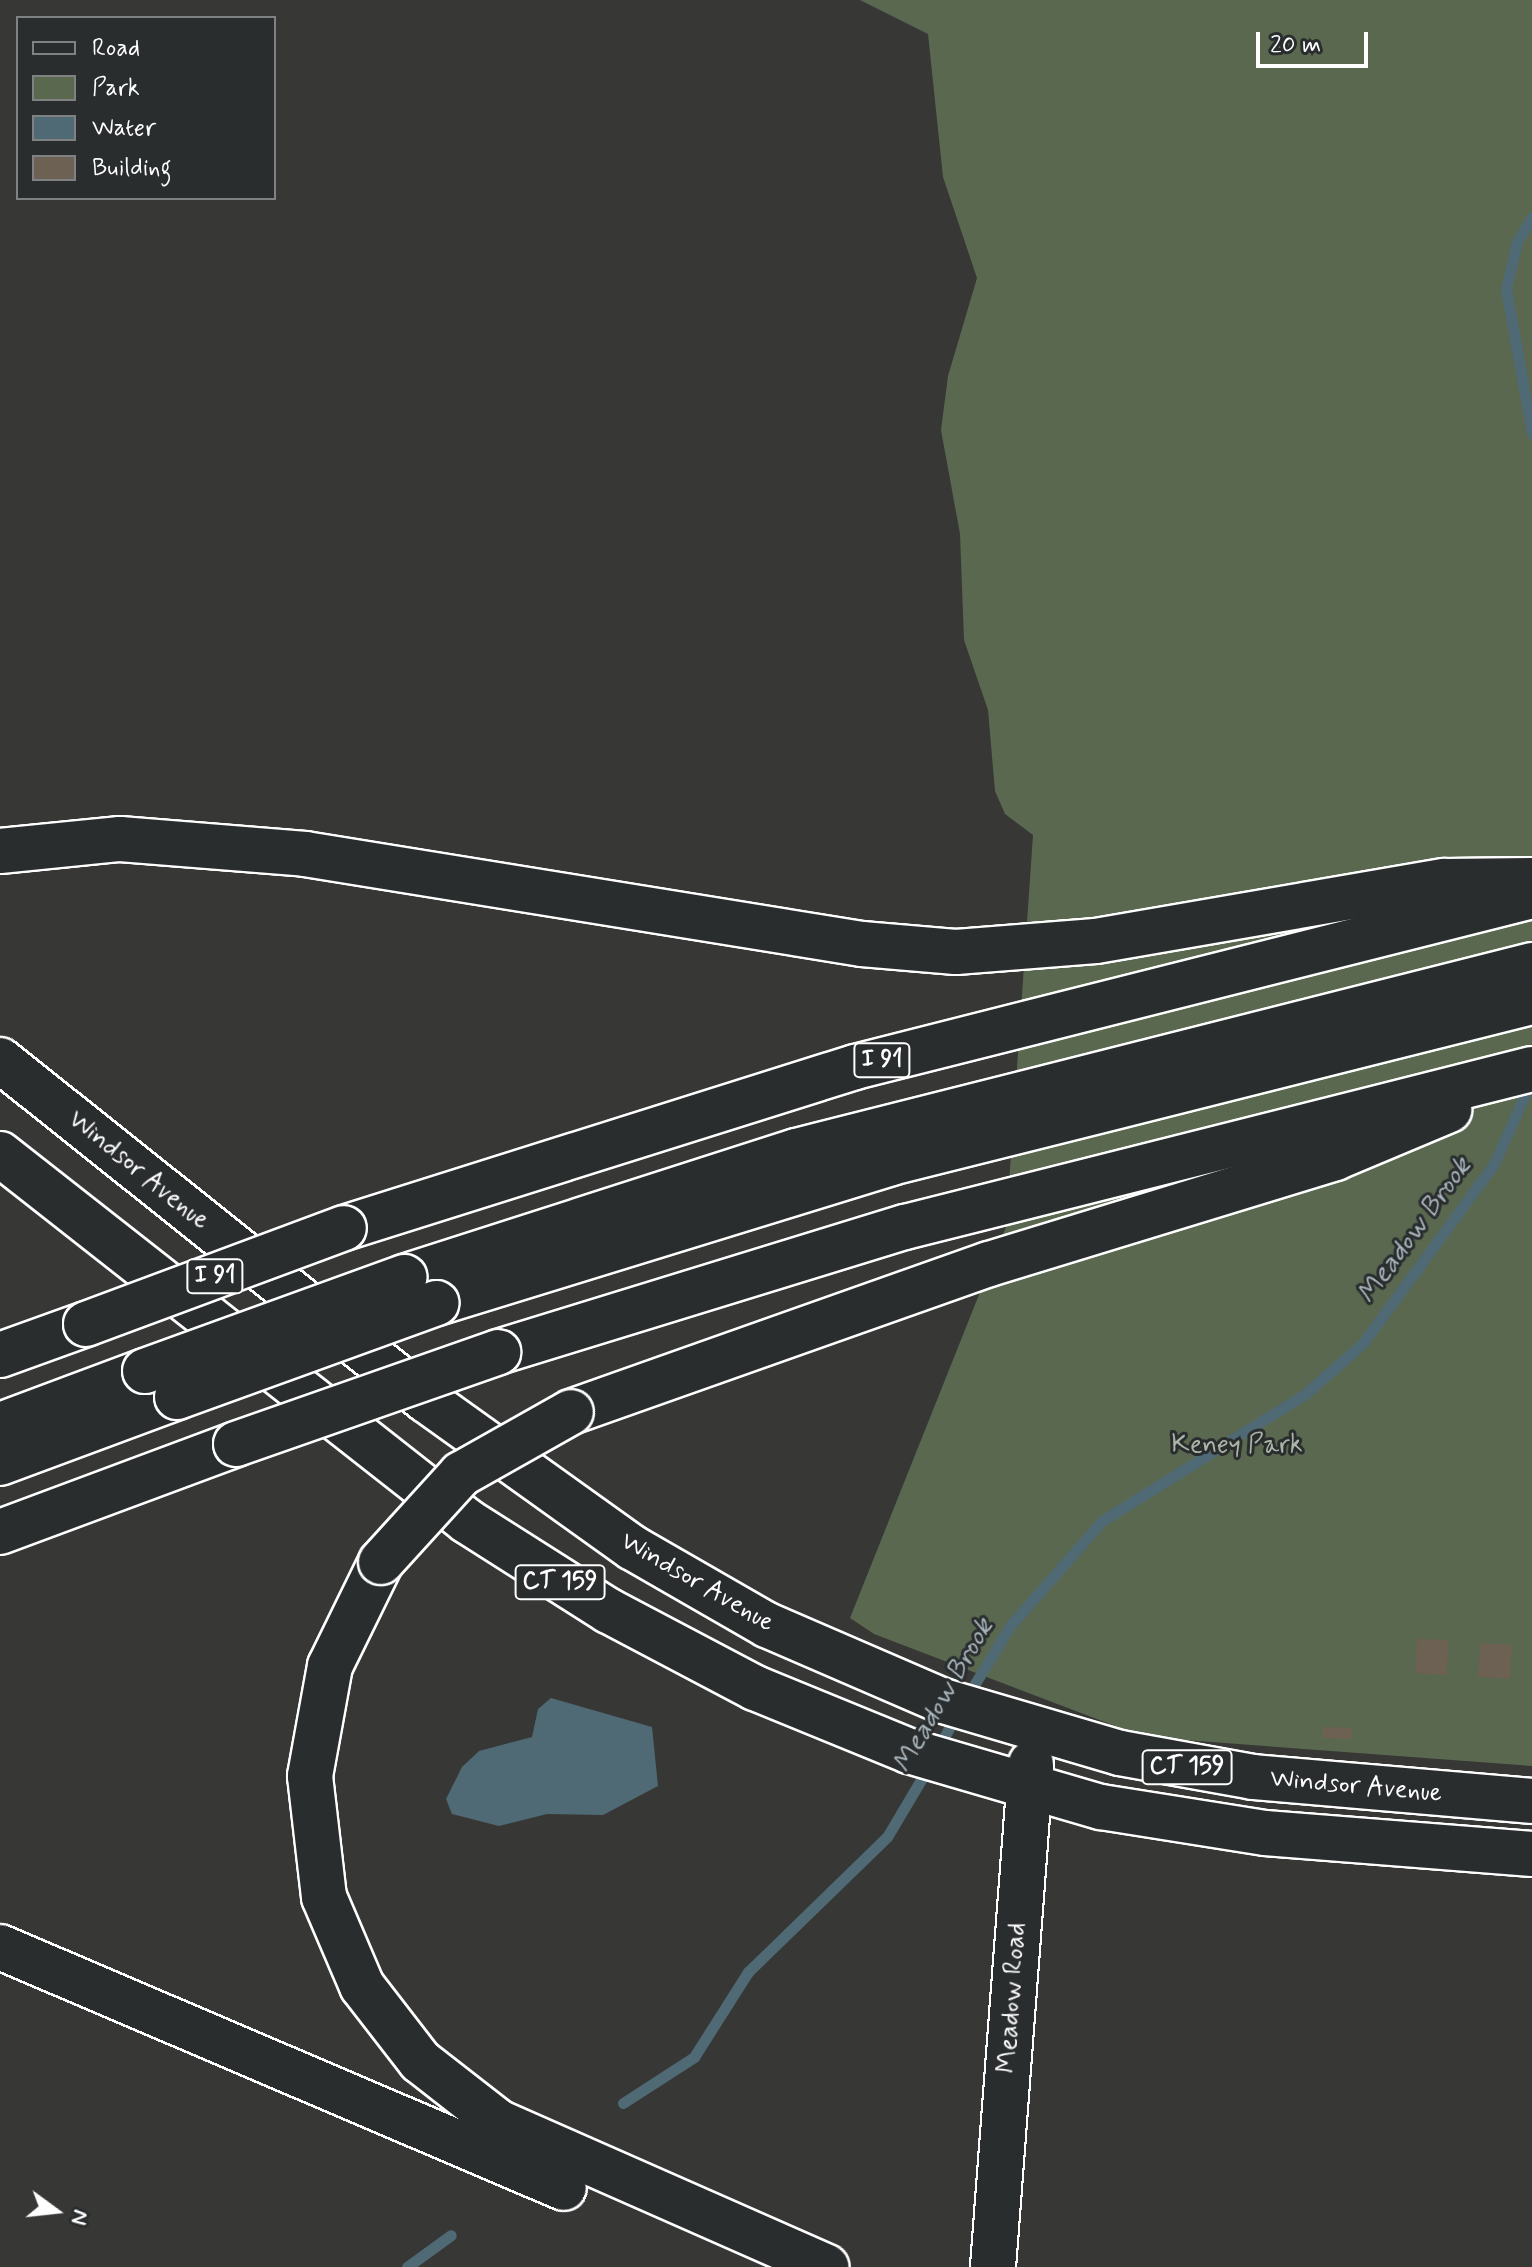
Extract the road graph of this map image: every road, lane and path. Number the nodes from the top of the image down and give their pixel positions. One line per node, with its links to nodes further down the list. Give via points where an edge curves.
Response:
1 (0, 851): 2 (main road, via 120,839 305,854 862,944 956,952 1096,941 1445,881)
2 (1532, 880)
3 (1532, 896): 10 (main road, I 91, bridge, via 841,1071 344,1228)
4 (1532, 965): 9 (main road, via 796,1151)
5 (1532, 1002): 9 (main road)
6 (0, 1060): 15 (main road, Windsor Avenue / CT 159, via 426,1400 601,1527 767,1625 940,1700)
7 (1518, 1073): 14 (main road, bridge, via 905,1227 498,1352); 23 (main road, bridge, via 1402,1133 1335,1158 989,1264 571,1412 461,1474 381,1562 334,1656 310,1776 324,1897 362,1986 420,2061 498,2122)
8 (0, 1154): 16 (main road, Windsor Avenue / CT 159, via 390,1466 514,1552 710,1666 909,1751)
9 (421, 1290): 11 (main road, bridge)
10 (0, 1355)
11 (161, 1384): 12 (main road); 13 (main road)
12 (0, 1425)
13 (0, 1463)
14 (0, 1532)
15 (1034, 1730): 16 (main road, Meadow Road); 17 (main road, Windsor Avenue / CT 159, via 1209,1771)
16 (1029, 1789): 19 (main road, Windsor Avenue / CT 159, via 1240,1830); 24 (main road, Meadow Road)
17 (1456, 1796): 18 (main road, Windsor Avenue / CT 159); 19 (main road)
18 (1532, 1801)
19 (1452, 1848): 20 (main road, Windsor Avenue / CT 159)
20 (1532, 1854)
21 (0, 1947): 22 (main road)
22 (750, 2267)
23 (826, 2267)
24 (993, 2267)

